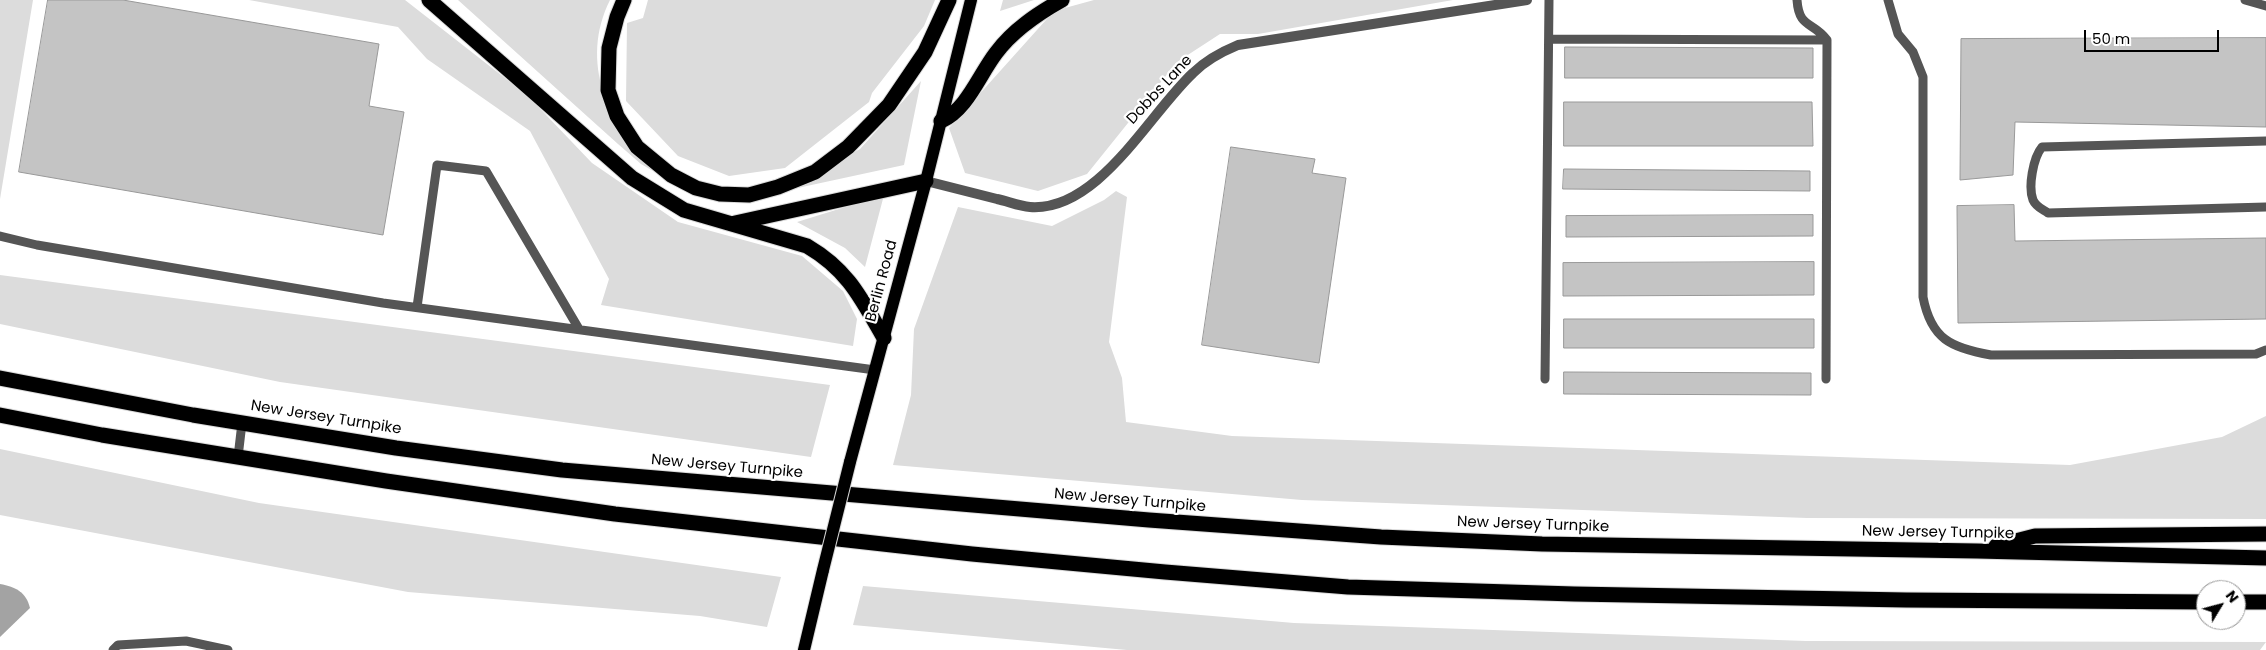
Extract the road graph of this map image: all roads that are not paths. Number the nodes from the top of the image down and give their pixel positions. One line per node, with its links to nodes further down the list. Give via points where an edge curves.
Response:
1 (429, 0): 18 (highway, via 632,178 684,210)
2 (624, 0): 3 (highway, via 609,48 608,90 617,116 637,147 671,175 696,188 720,194 749,195 814,172 848,147 889,105 925,52)
3 (950, 0)
4 (971, 0): 14 (main road, Berlin Road)
5 (1062, 0): 14 (highway, via 1020,28 996,52 954,116)
6 (1527, 0): 16 (street, Dobbs Lane, via 1238,45 1215,55 1193,73 1111,166 1065,202 1048,207 1029,207)
7 (1550, 0): 12 (lane)
8 (1797, 0): 13 (lane, via 1798,13 1804,23 1820,31)
9 (1888, 0): 23 (lane, via 1898,34 1913,52 1924,77 1923,297 1928,317 1942,338 1966,350 1991,355 2256,354)
10 (2244, 0): 11 (lane)
11 (2266, 6)
12 (1549, 39): 13 (lane); 26 (lane)
13 (1827, 40): 27 (lane)
14 (941, 121): 16 (main road, Berlin Road)
15 (2266, 141): 17 (lane, via 2042,147 2035,156 2032,199 2048,213)
16 (926, 181): 18 (highway); 22 (main road, Berlin Road)
17 (2266, 206)
18 (731, 224): 22 (highway, via 807,246 825,257 853,286)
19 (0, 236): 20 (lane, via 37,245)
20 (417, 307): 21 (lane); 21 (lane, via 437,165 486,171)
21 (579, 329): 24 (lane)
22 (884, 338): 24 (main road, Berlin Road)
23 (2266, 350)
24 (875, 370): 39 (main road, Berlin Road, bridge)
25 (0, 378): 29 (highway, New Jersey Turnpike)
26 (1545, 379)
27 (1826, 380)
28 (0, 415): 30 (highway)
29 (242, 423): 30 (lane); 32 (highway, New Jersey Turnpike, via 562,470 1158,521 1542,544)
30 (238, 457): 34 (highway, via 615,514 972,554 1348,587 1730,597)
31 (2266, 534): 32 (highway, via 2035,536)
32 (1977, 550): 33 (highway, New Jersey Turnpike)
33 (2266, 558)
34 (2196, 602)
35 (2246, 602): 36 (highway)
36 (2266, 602)
37 (113, 650): 38 (lane, via 118,645 186,641)
38 (228, 650)
39 (804, 650)

